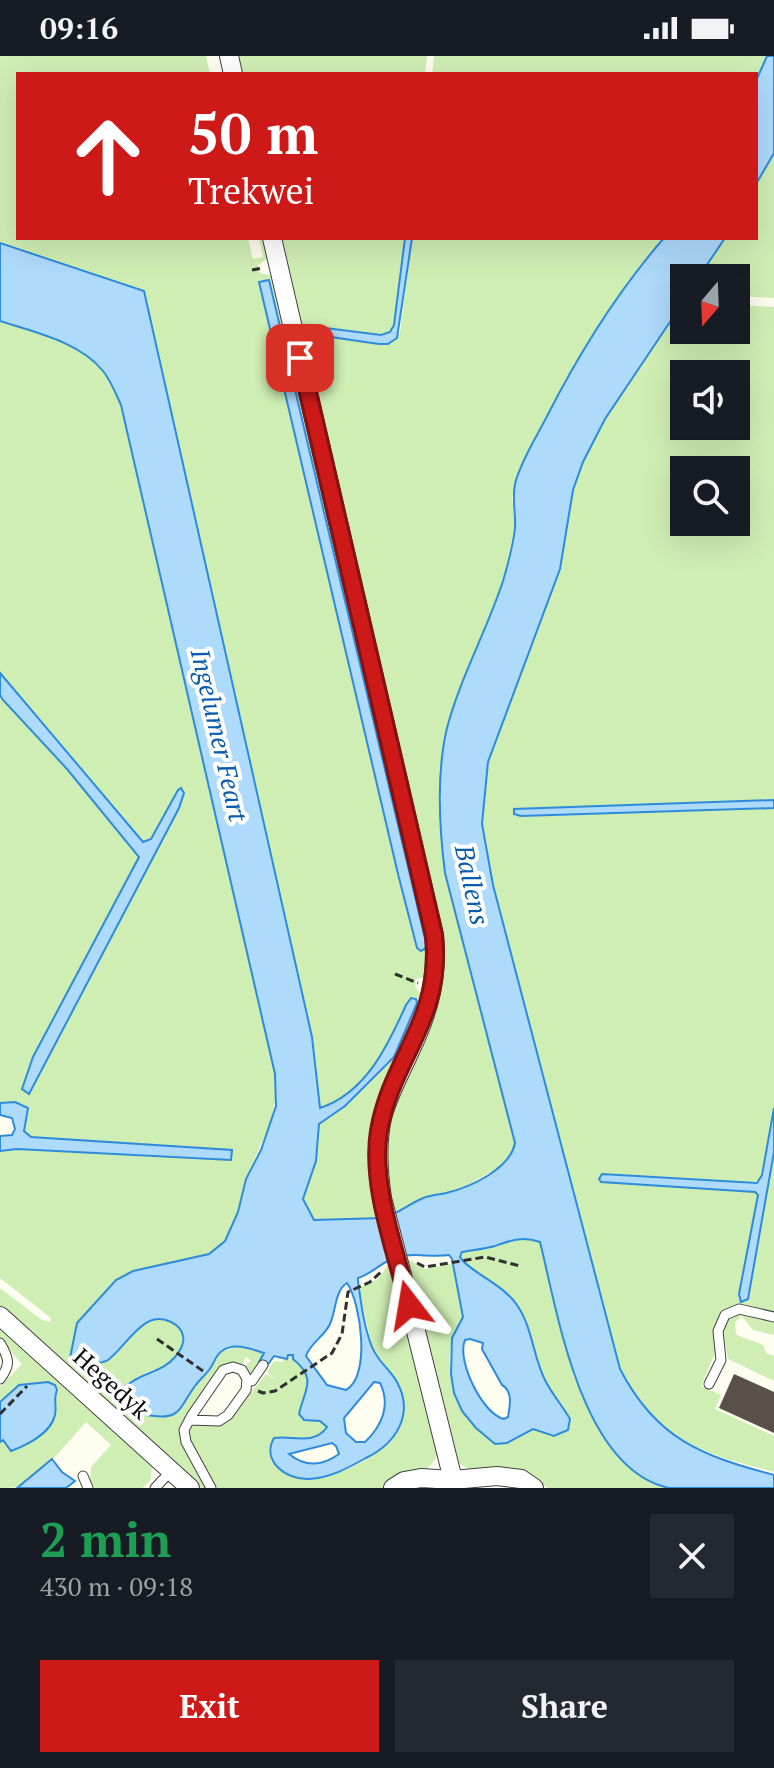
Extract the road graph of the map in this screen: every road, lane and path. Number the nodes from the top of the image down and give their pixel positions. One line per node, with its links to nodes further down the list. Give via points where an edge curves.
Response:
1 (272, 240): 23 (street, bridge, via 434,935 430,1002 387,1103 378,1164)
2 (259, 269): 3 (path)
3 (252, 270)
4 (395, 974): 5 (path)
5 (415, 982)
6 (406, 1256): 7 (path, via 425,1267 492,1257)
7 (520, 1266)
8 (383, 1270): 16 (path, via 375,1280 348,1292 337,1347 270,1393)
9 (0, 1316): 21 (street, Hegedyk)
10 (774, 1317): 17 (lane, via 739,1309 725,1315 718,1331 721,1360)
11 (157, 1339): 14 (path)
12 (0, 1343): 15 (lane, via 8,1357 8,1369)
13 (263, 1365): 16 (lane)
14 (208, 1374)
15 (0, 1379)
16 (248, 1384): 20 (lane, via 224,1419); 20 (lane, via 238,1368 223,1370)
17 (709, 1384)
18 (27, 1386): 19 (path)
19 (0, 1414)
20 (189, 1420): 27 (lane, via 184,1437)
21 (171, 1471): 25 (lane); 26 (street, Hegedyk)
22 (83, 1476): 24 (lane)
23 (454, 1484): 28 (street, via 412,1479); 29 (street, via 508,1476)
24 (88, 1488)
25 (155, 1488)
26 (190, 1488)
27 (211, 1488)
28 (393, 1488)
29 (534, 1488)

